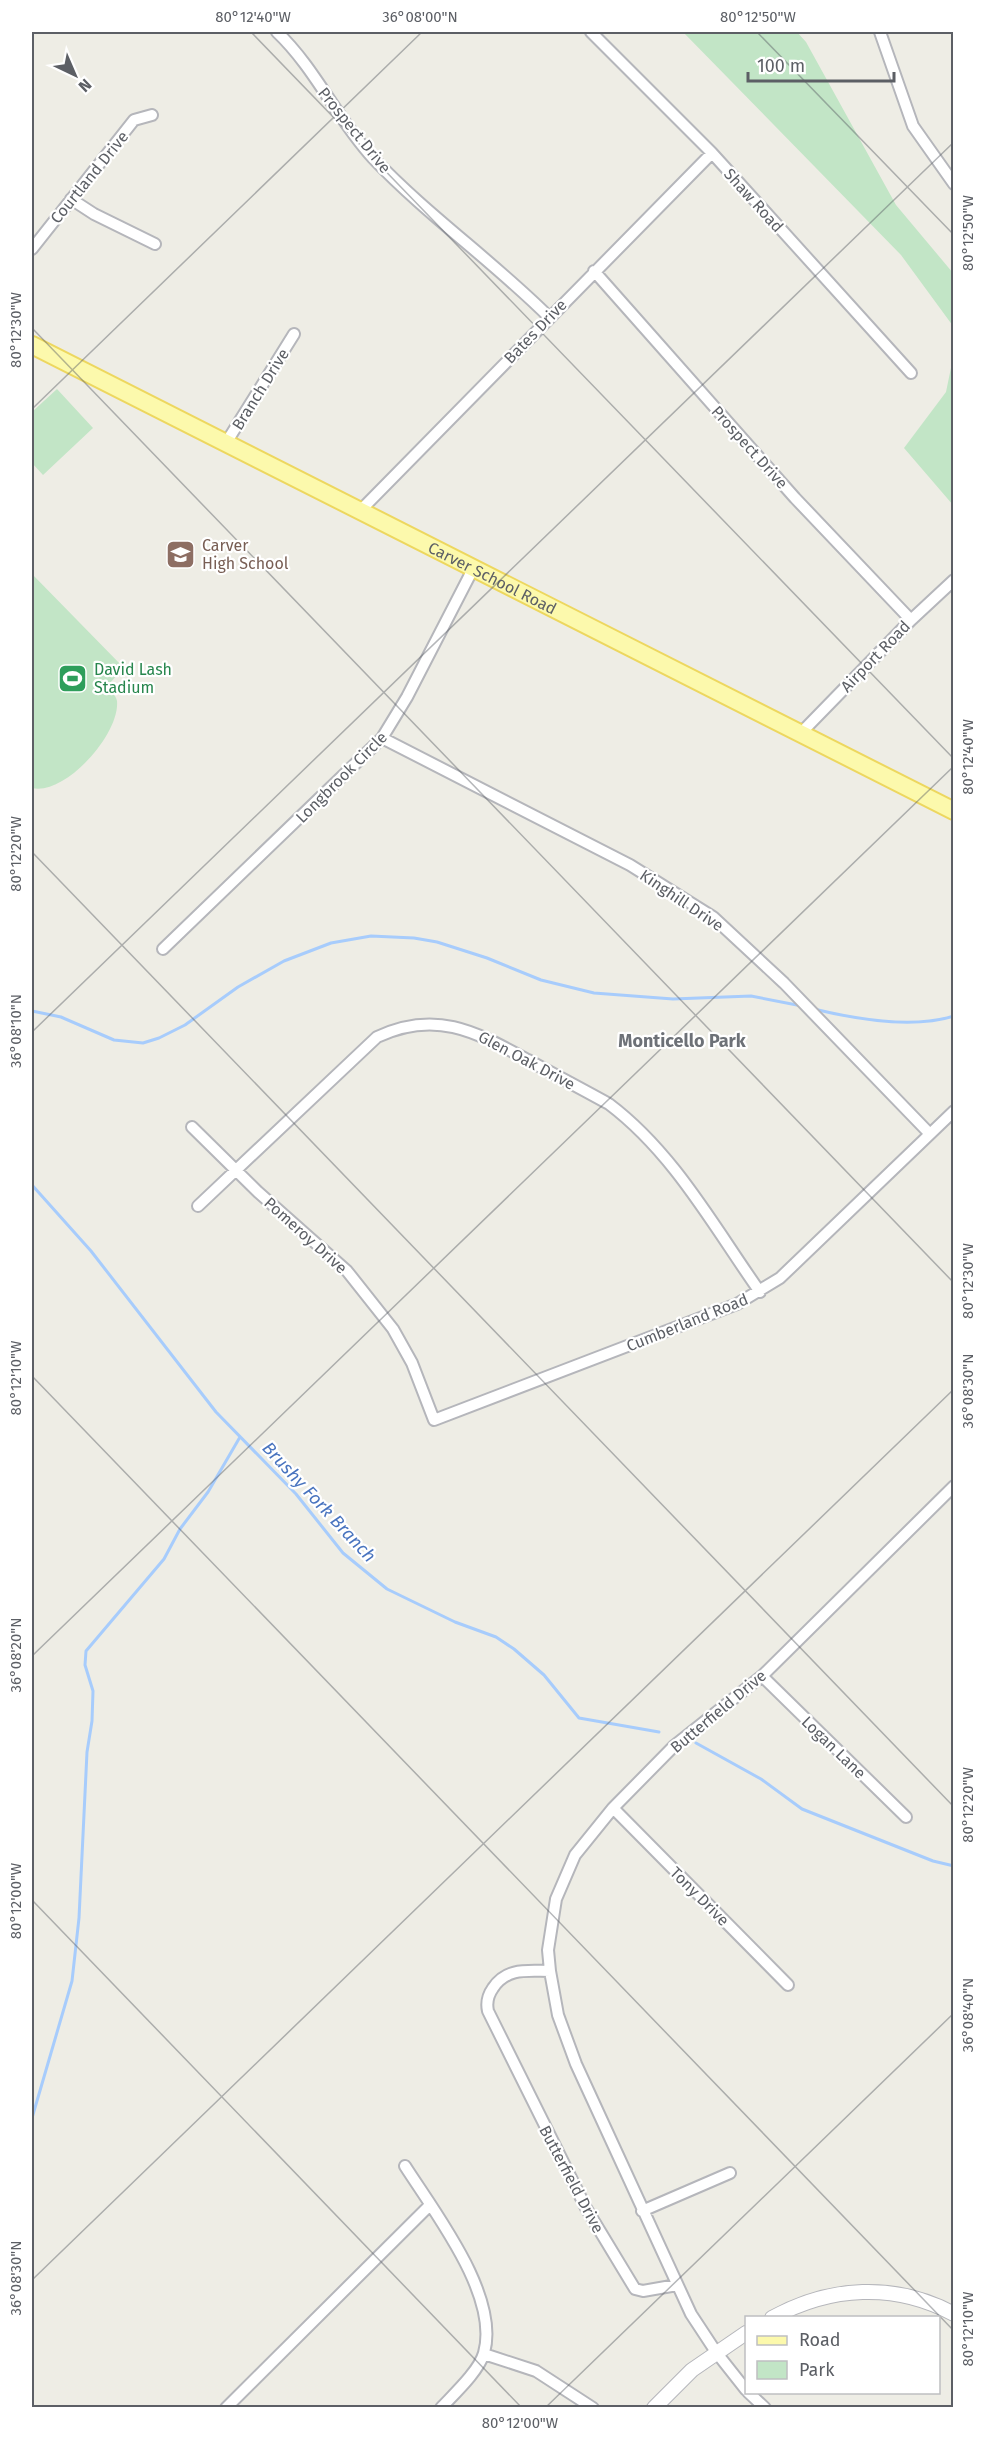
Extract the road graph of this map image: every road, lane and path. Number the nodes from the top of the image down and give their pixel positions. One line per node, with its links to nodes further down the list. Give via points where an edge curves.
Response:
1 (277, 32): 11 (street, Prospect Drive, via 372,156)
2 (591, 32): 5 (street, Shaw Road)
3 (884, 32): 6 (street, via 913,126)
4 (152, 114): 7 (street, Courtland Drive, via 134,120)
5 (712, 153): 10 (street, Bates Drive); 14 (street, Shaw Road)
6 (954, 184)
7 (71, 200): 8 (street); 9 (street, Courtland Drive)
8 (155, 244)
9 (32, 249)
10 (594, 271): 11 (street, Bates Drive); 19 (street, Prospect Drive, via 795,498)
11 (549, 317): 16 (street, Bates Drive)
12 (294, 334): 15 (street, Branch Drive)
13 (32, 345): 15 (main road, Carver School Road)
14 (911, 373)
15 (226, 443): 16 (main road, Carver School Road)
16 (359, 512): 17 (main road, Carver School Road)
17 (473, 569): 20 (main road, Carver School Road); 21 (street, Longbrook Circle)
18 (954, 580): 19 (street, Airport Road)
19 (911, 620): 20 (street, Airport Road)
20 (799, 735): 22 (main road, Carver School Road)
21 (382, 738): 23 (street, Longbrook Circle); 26 (street, Kinghill Drive, via 630,866 713,917 784,983)
22 (954, 811)
23 (162, 949)
24 (954, 1111): 26 (street, Cumberland Road)
25 (192, 1127): 27 (street, Pomeroy Drive)
26 (930, 1134): 29 (street, Cumberland Road, via 812,1249)
27 (235, 1170): 28 (street, Glen Oak Drive); 29 (street, Glen Oak Drive, via 377,1038 421,1024 462,1028 609,1104 627,1118 670,1163); 30 (street, Pomeroy Drive, via 333,1256 373,1302 412,1363)
28 (198, 1206)
29 (760, 1292): 30 (street, Cumberland Road, via 725,1309)
30 (434, 1420)
31 (954, 1486): 32 (street, Butterfield Drive)
32 (762, 1676): 33 (street, Butterfield Drive, via 674,1746); 34 (street, Logan Lane)
33 (613, 1808): 35 (street, Butterfield Drive, via 575,1855 564,1877 550,1927); 36 (street, Tony Drive)
34 (906, 1817)
35 (550, 1971): 40 (street, Butterfield Drive, via 558,2015 576,2064); 41 (street, Butterfield Drive, via 508,1973 490,1993 488,2011 586,2208 635,2289)
36 (788, 1985)
37 (405, 2166): 39 (street)
38 (730, 2173): 40 (street)
39 (430, 2205): 46 (street, via 482,2297); 49 (street)
40 (642, 2211): 41 (street, Butterfield Drive)
41 (677, 2285): 45 (street, Butterfield Drive)
42 (954, 2314): 43 (street, via 924,2300 858,2291 819,2298)
43 (777, 2316)
44 (745, 2334): 45 (street)
45 (716, 2352): 47 (street, Butterfield Drive); 52 (street, via 683,2377)
46 (484, 2354): 50 (street); 51 (street, via 536,2371)
47 (745, 2388)
48 (750, 2394): 53 (street, Butterfield Drive)
49 (226, 2408)
50 (441, 2408)
51 (593, 2408)
52 (654, 2408)
53 (765, 2408)

